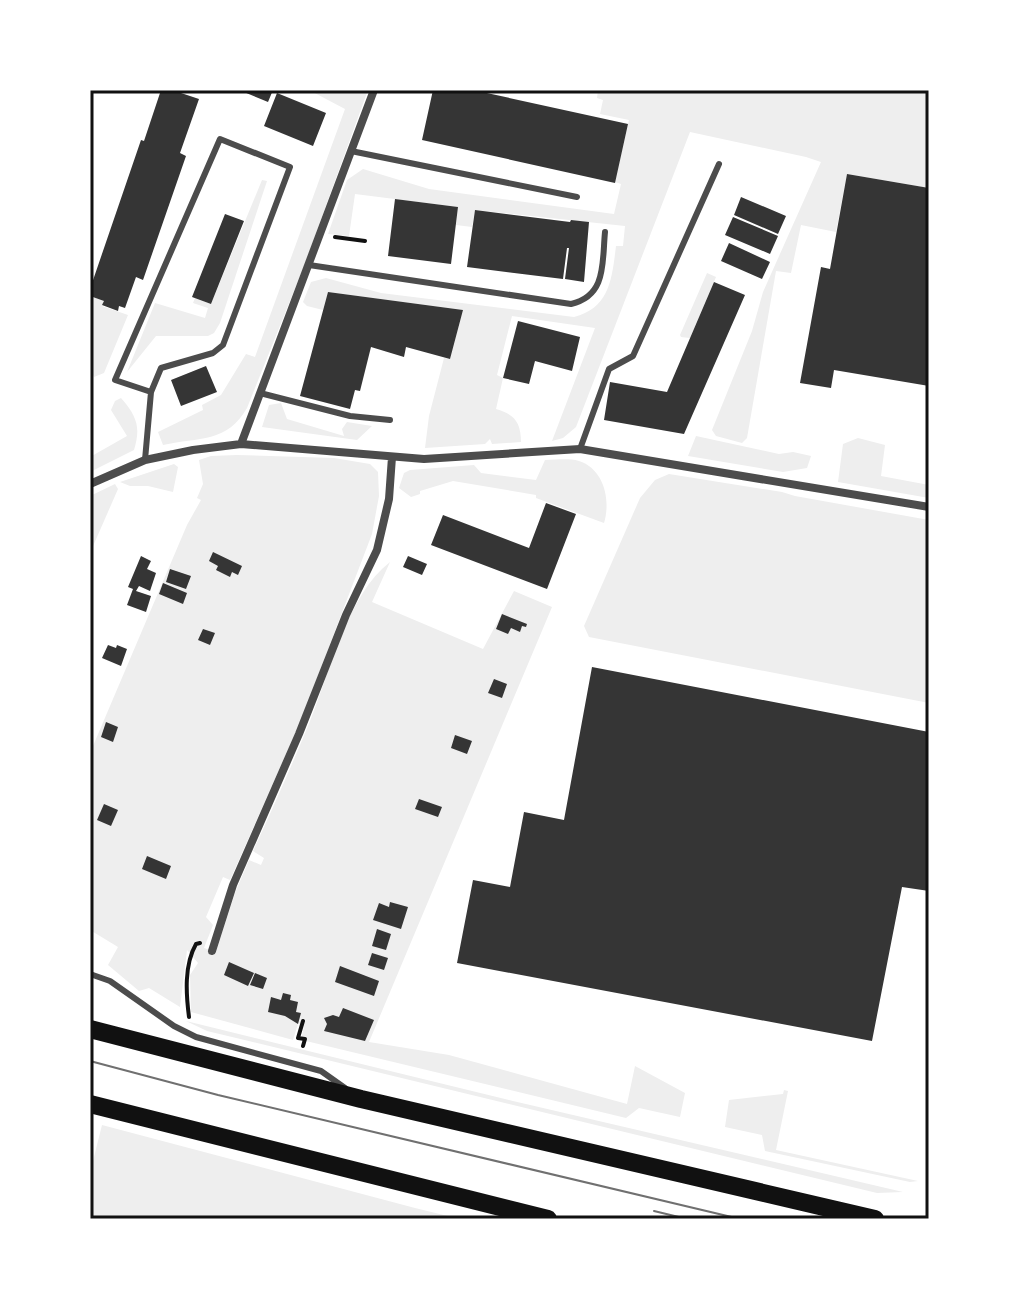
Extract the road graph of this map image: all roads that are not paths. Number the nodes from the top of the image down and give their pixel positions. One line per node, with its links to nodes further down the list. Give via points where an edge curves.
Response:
1 (374, 90): 2 (street)
2 (351, 151): 5 (lane); 8 (street)
3 (719, 164): 13 (lane, via 633,356 609,369)
4 (90, 197): 6 (lane)
5 (577, 197)
6 (90, 207)
7 (605, 232): 8 (lane, via 597,289 585,301 571,304)
8 (309, 265): 10 (street)
9 (151, 392): 9 (lane, via 161,368 213,353 223,345 290,167 220,139 115,380); 15 (lane)
10 (260, 393): 11 (lane, via 350,416); 12 (street)
11 (390, 420)
12 (241, 444): 14 (street); 15 (street)
13 (580, 449): 14 (street); 17 (street)
14 (392, 457): 18 (street, via 377,550 233,885)
15 (145, 460): 16 (street)
16 (90, 484)
17 (929, 507)
18 (213, 946)
19 (90, 974): 21 (lane, via 110,981 196,1037 321,1071)
20 (90, 1029): 21 (highway)
21 (361, 1099): 24 (highway)
22 (90, 1104): 23 (highway)
23 (548, 1219)
24 (875, 1219)

